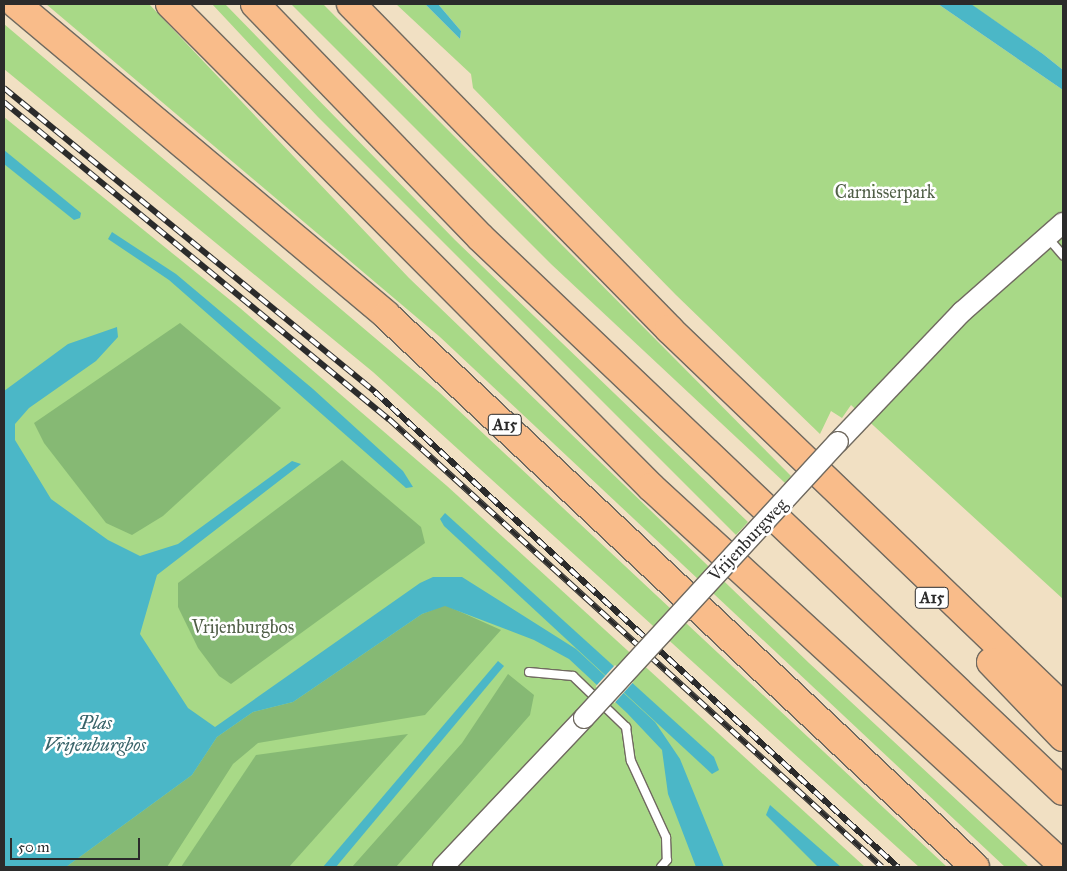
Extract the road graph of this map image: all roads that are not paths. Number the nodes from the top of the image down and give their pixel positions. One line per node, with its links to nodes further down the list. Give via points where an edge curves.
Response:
1 (16, 4): 16 (highway, A15, via 386,315)
2 (170, 4): 13 (highway, via 651,487)
3 (255, 4): 12 (highway, via 480,238)
4 (351, 4): 8 (highway, A15, via 505,165)
5 (1063, 224): 6 (street, Vrijenburgweg)
6 (1047, 237): 7 (lane); 14 (street, Vrijenburgweg, bridge, via 962,312)
7 (1063, 255)
8 (802, 459): 10 (highway, A15); 11 (highway, A15)
9 (529, 672): 15 (lane, via 573,676 626,726 631,760 666,837 667,860)
10 (1063, 707)
11 (1063, 736)
12 (1063, 791)
13 (1063, 865)
14 (443, 867)
15 (661, 867)
16 (975, 867)

